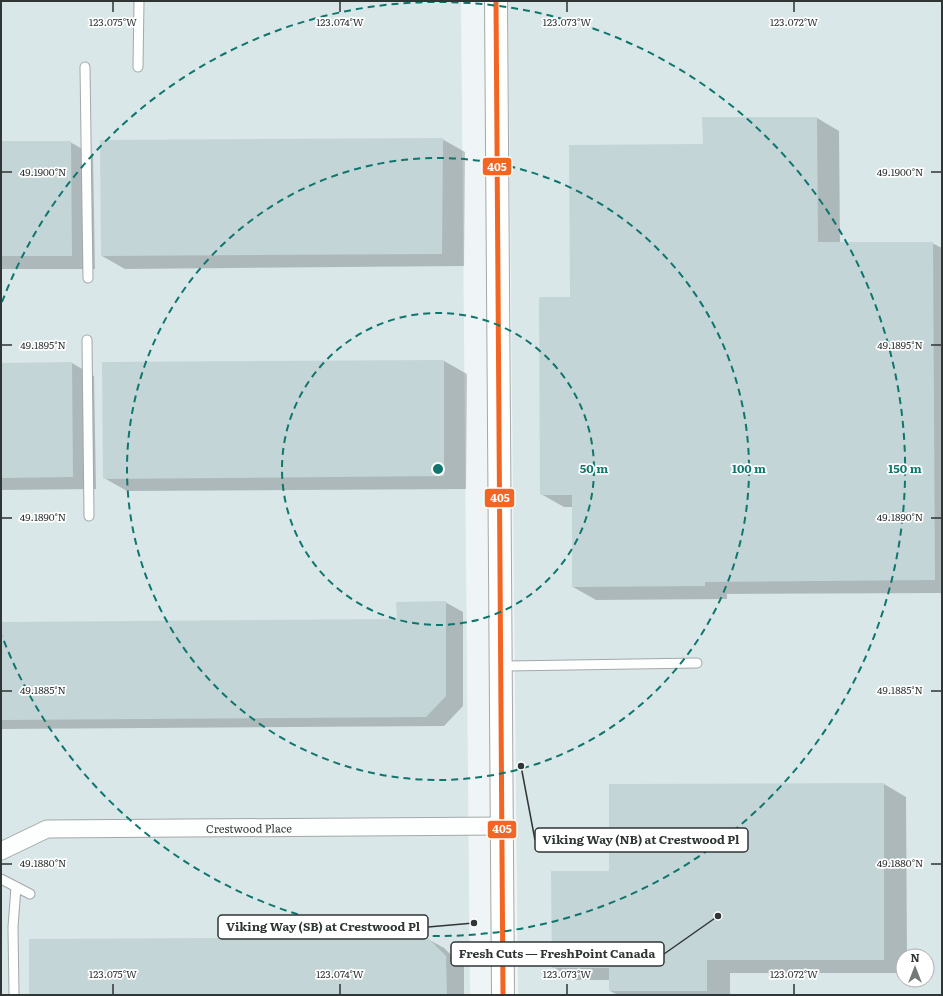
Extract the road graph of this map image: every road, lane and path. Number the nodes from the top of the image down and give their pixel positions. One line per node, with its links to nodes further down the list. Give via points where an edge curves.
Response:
1 (139, 1): 4 (lane)
2 (496, 1): 9 (street)
3 (85, 67): 5 (lane)
4 (138, 67)
5 (88, 278)
6 (87, 340): 7 (lane)
7 (89, 516)
8 (697, 663): 9 (lane)
9 (501, 666): 10 (street)
10 (502, 826): 11 (street, Crestwood Place, via 46,829); 16 (street)
11 (1, 851)
12 (1, 879): 13 (lane)
13 (16, 887): 14 (lane); 15 (lane, via 13,927)
14 (30, 894)
15 (14, 995)
16 (503, 995)

